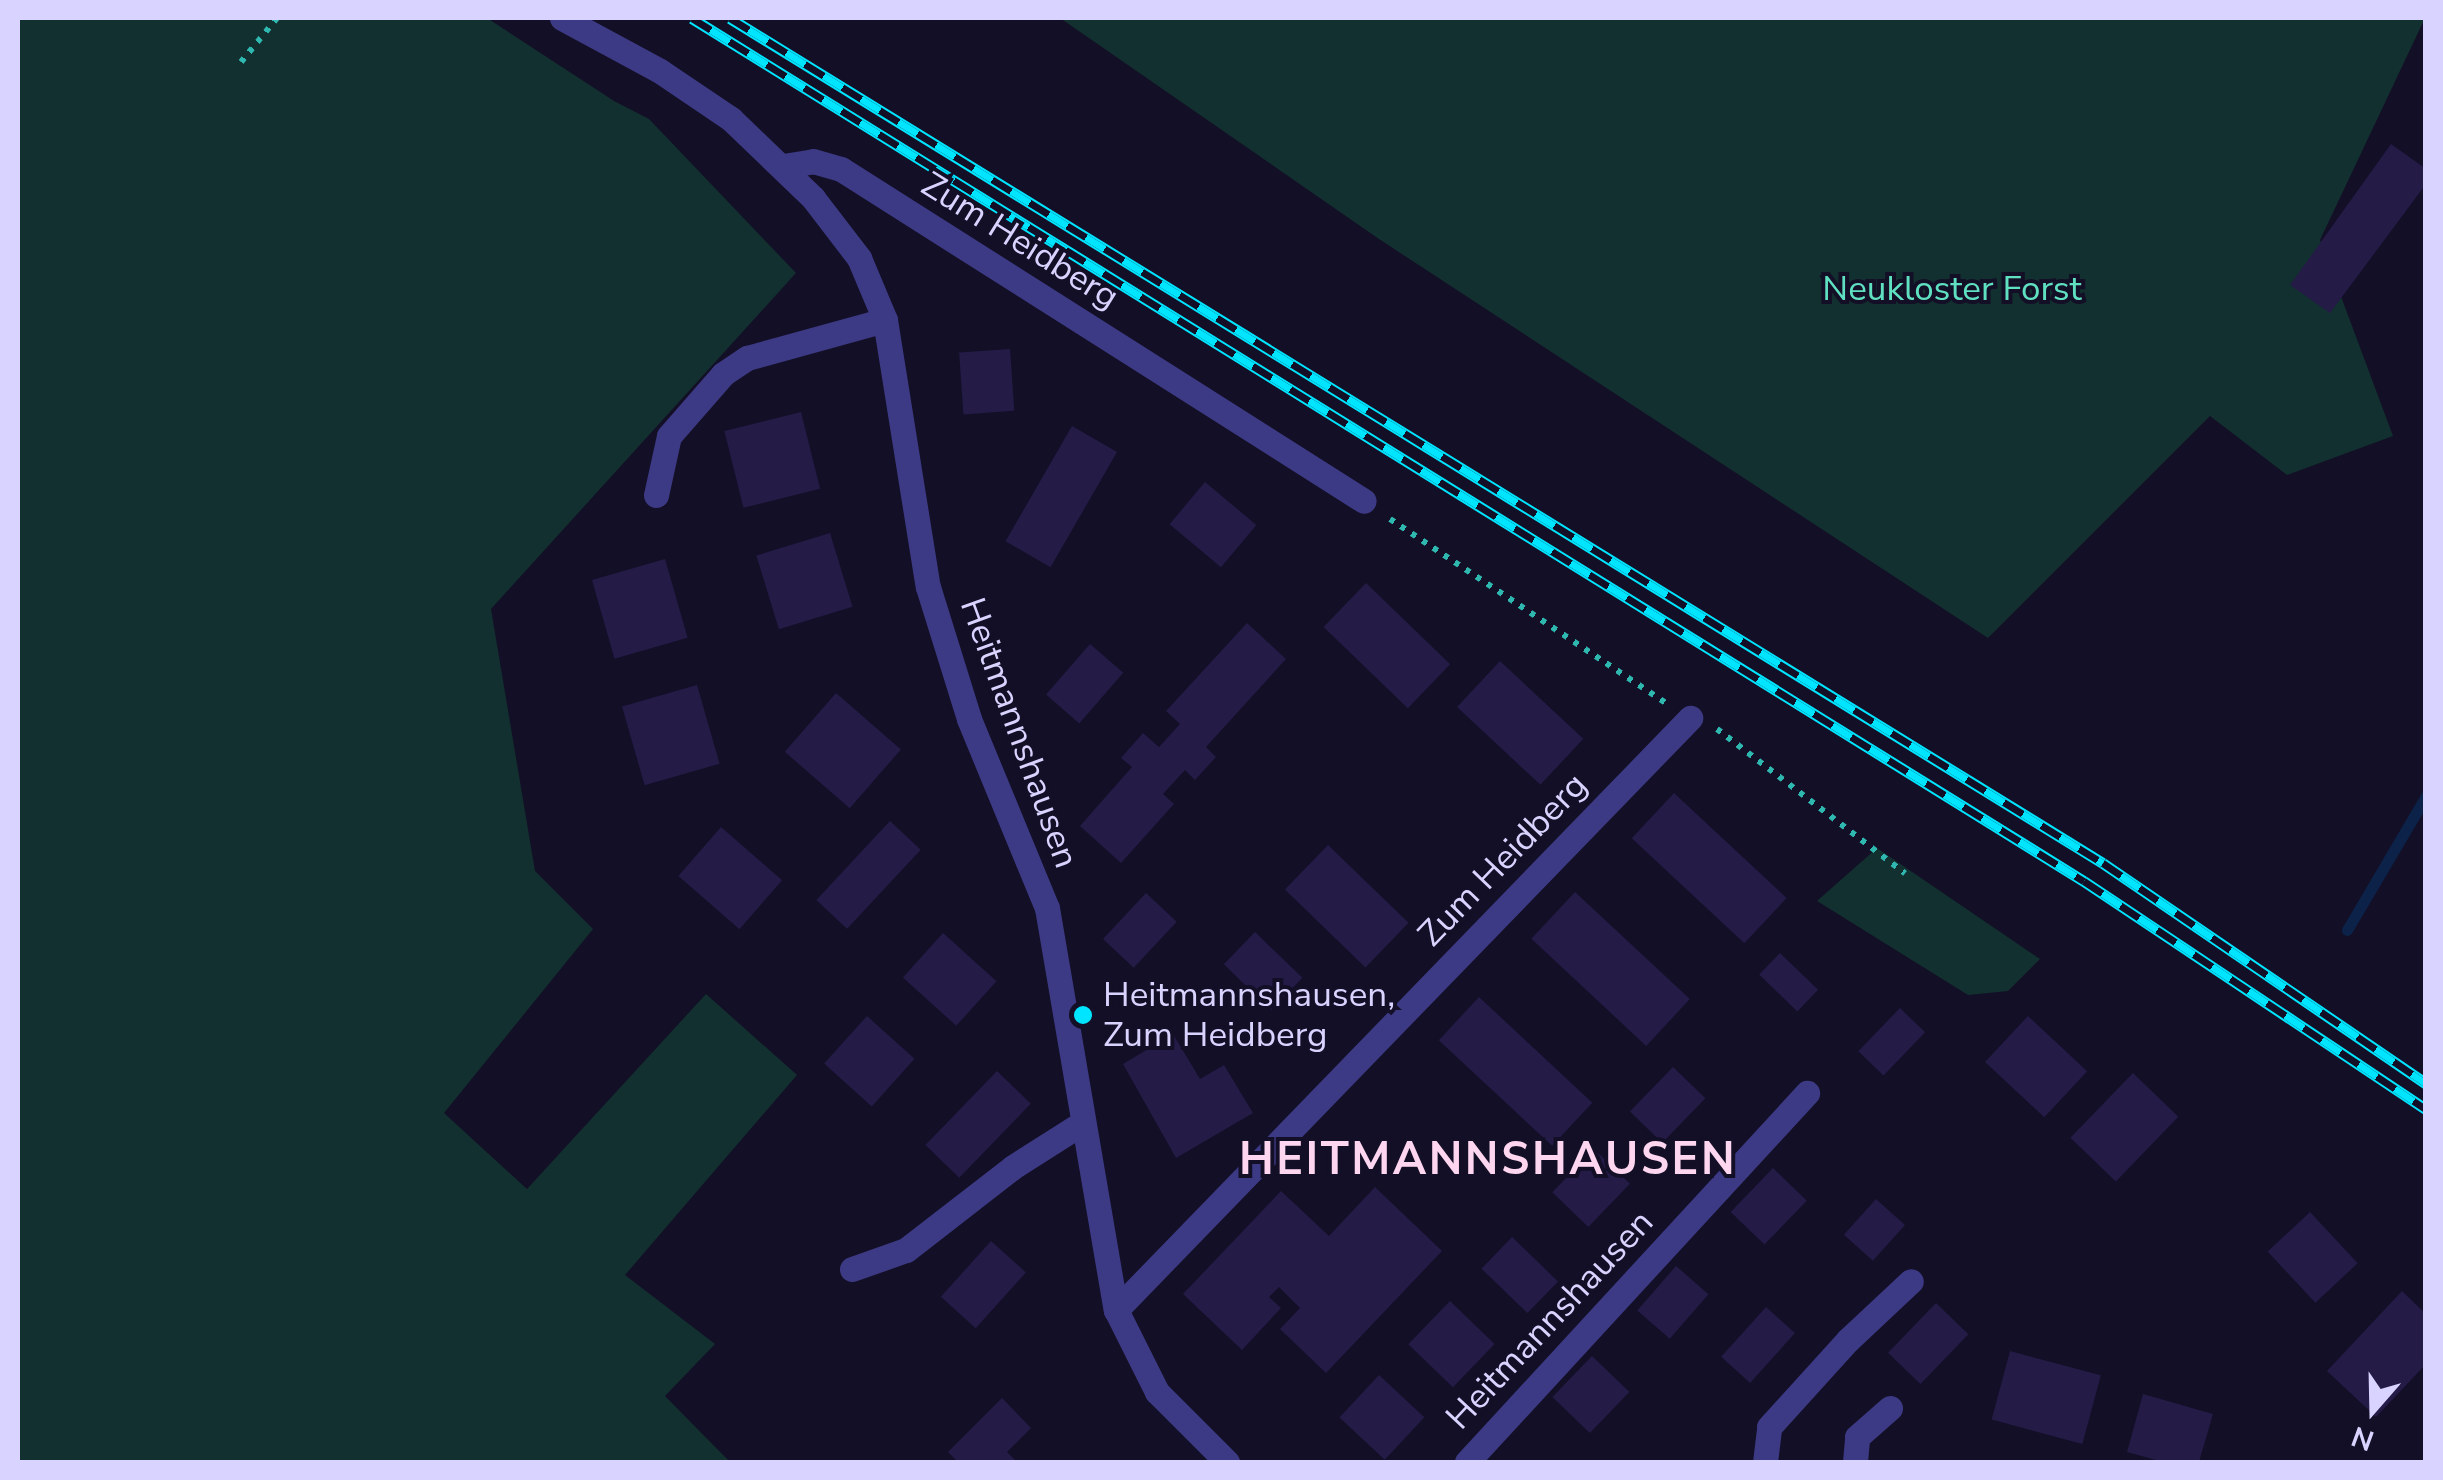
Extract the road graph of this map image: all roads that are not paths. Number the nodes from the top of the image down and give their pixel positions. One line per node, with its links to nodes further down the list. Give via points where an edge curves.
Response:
1 (562, 18): 2 (street, Heitmannshausen, via 700,97)
2 (783, 166): 3 (street, Heitmannshausen, via 842,232); 5 (street, Zum Heidberg, via 813,161 841,169)
3 (885, 320): 4 (street, via 747,358 723,374 669,436); 8 (street, Heitmannshausen, via 928,587 969,719 1047,908)
4 (656, 495)
5 (1364, 502)
6 (1690, 718): 11 (street, Zum Heidberg)
7 (1807, 1093): 14 (street, Heitmannshausen)
8 (1082, 1123): 9 (street, via 1012,1167 906,1250); 11 (street, Heitmannshausen)
9 (852, 1269)
10 (1911, 1280): 15 (street, via 1769,1427)
11 (1116, 1310): 13 (street, Heitmannshausen, via 1157,1392)
12 (1890, 1408): 16 (street, via 1858,1437)
13 (1227, 1462)
14 (1467, 1462)
15 (1765, 1462)
16 (1855, 1462)

